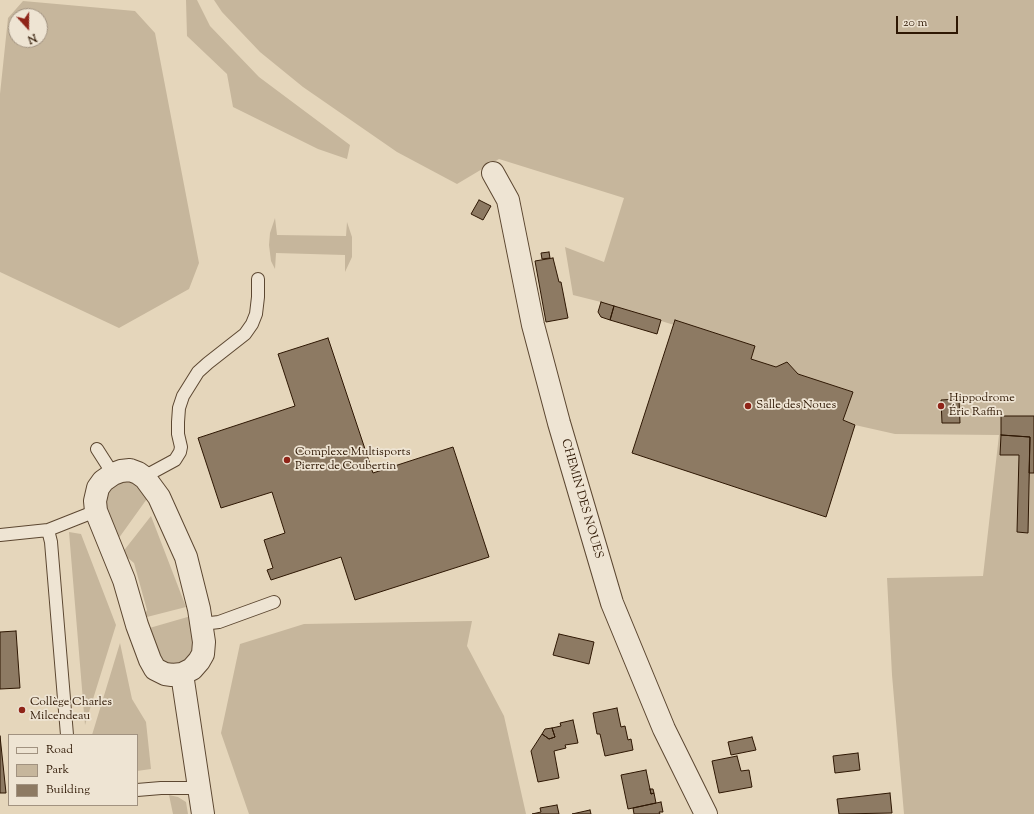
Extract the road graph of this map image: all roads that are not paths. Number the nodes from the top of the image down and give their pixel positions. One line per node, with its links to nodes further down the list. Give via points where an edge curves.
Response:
1 (493, 172): 16 (street, CHEMIN DES NOUES, via 508,200 533,325 612,603 664,729)
2 (258, 279): 5 (lane, via 256,314 252,324 245,334 198,372 183,396 178,422 180,452 175,460 151,472)
3 (97, 449): 4 (lane)
4 (113, 474): 5 (street, via 130,470); 6 (street, via 98,488)
5 (145, 478): 10 (street, via 159,497 186,557)
6 (96, 511): 7 (lane); 11 (street, via 124,580 150,660 155,669 165,674)
7 (48, 530): 8 (lane); 12 (lane)
8 (0, 535)
9 (274, 602): 10 (lane, via 219,622)
10 (202, 624): 11 (street, via 203,654 192,669)
11 (182, 674): 13 (street)
12 (67, 734)
13 (198, 788): 14 (lane); 15 (street)
14 (138, 790)
15 (203, 814)
16 (706, 814)

